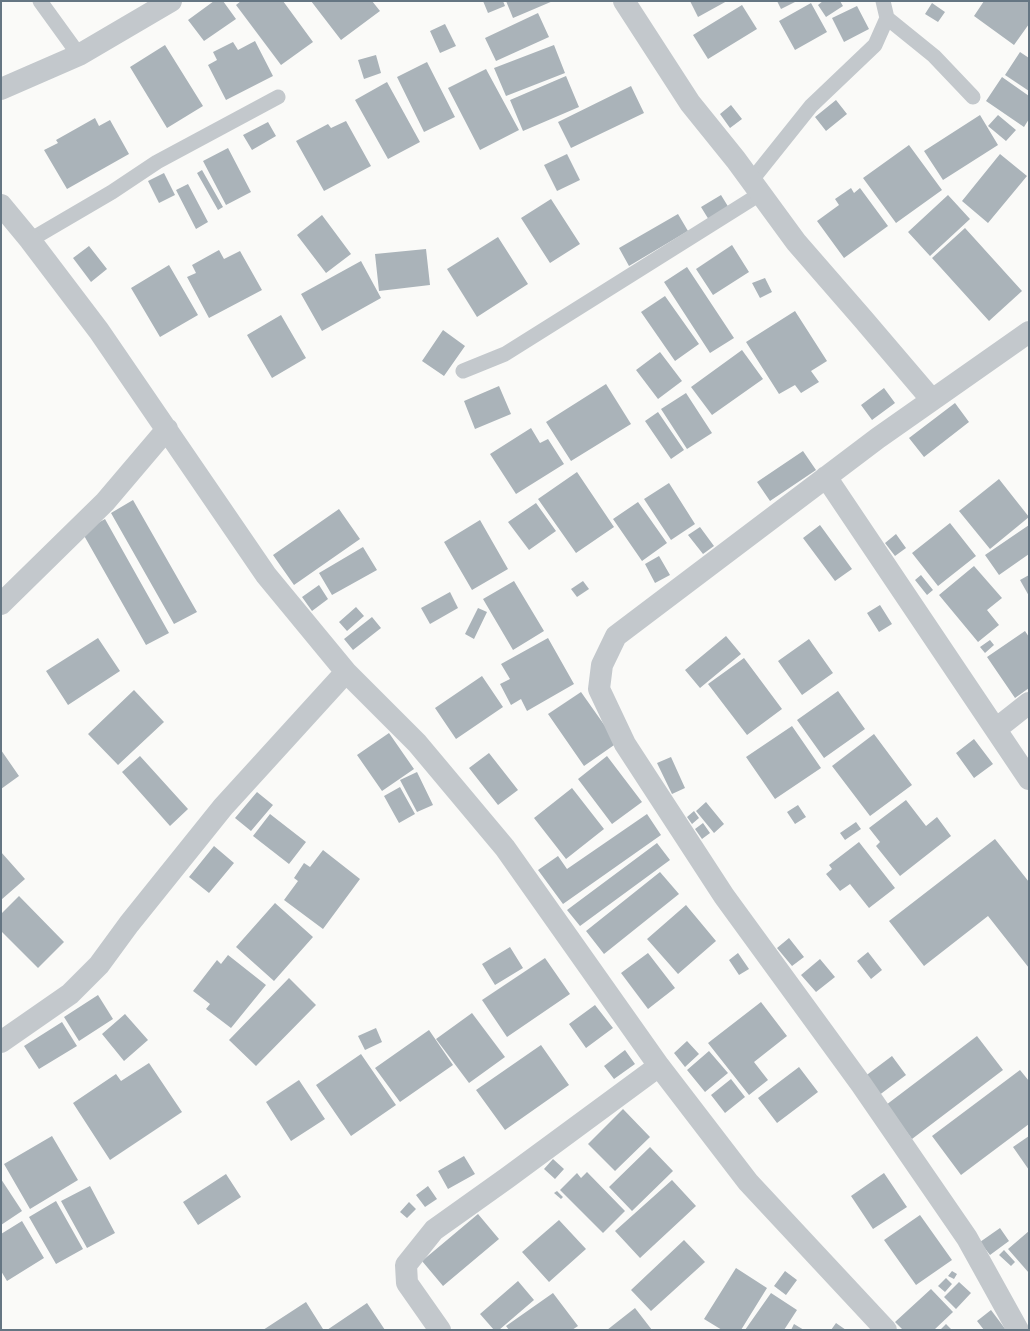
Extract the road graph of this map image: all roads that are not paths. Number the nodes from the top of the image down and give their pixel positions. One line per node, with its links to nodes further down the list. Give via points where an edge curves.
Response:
1 (40, 1): 6 (lane)
2 (171, 1): 6 (street)
3 (624, 1): 10 (street, via 690,103)
4 (883, 1): 5 (lane)
5 (887, 18): 9 (lane, via 934,56); 10 (lane, via 875,45 811,106)
6 (80, 55): 7 (street)
7 (1, 89)
8 (278, 97): 12 (lane, via 157,162 112,192)
9 (973, 97)
10 (756, 187): 14 (lane, via 505,354); 15 (street, via 796,242)
11 (1, 206): 12 (street)
12 (30, 240): 16 (street, via 99,331)
13 (1029, 332): 15 (street)
14 (463, 371)
15 (932, 400): 17 (street)
16 (167, 429): 18 (street, via 105,502); 19 (street, via 266,575)
17 (826, 477): 21 (street); 27 (street, via 616,636 602,665 599,689 625,744 724,896 861,1084 967,1238)
18 (1, 604)
19 (346, 672): 23 (street, via 223,807 99,965 70,994); 24 (street, via 417,743 505,848)
20 (1029, 703): 21 (street)
21 (996, 729): 22 (street)
22 (1029, 779)
23 (1, 1042)
24 (659, 1066): 25 (street, via 434,1230 406,1265 407,1283); 26 (street, via 748,1182)
25 (440, 1330)
26 (886, 1330)
27 (1018, 1330)

